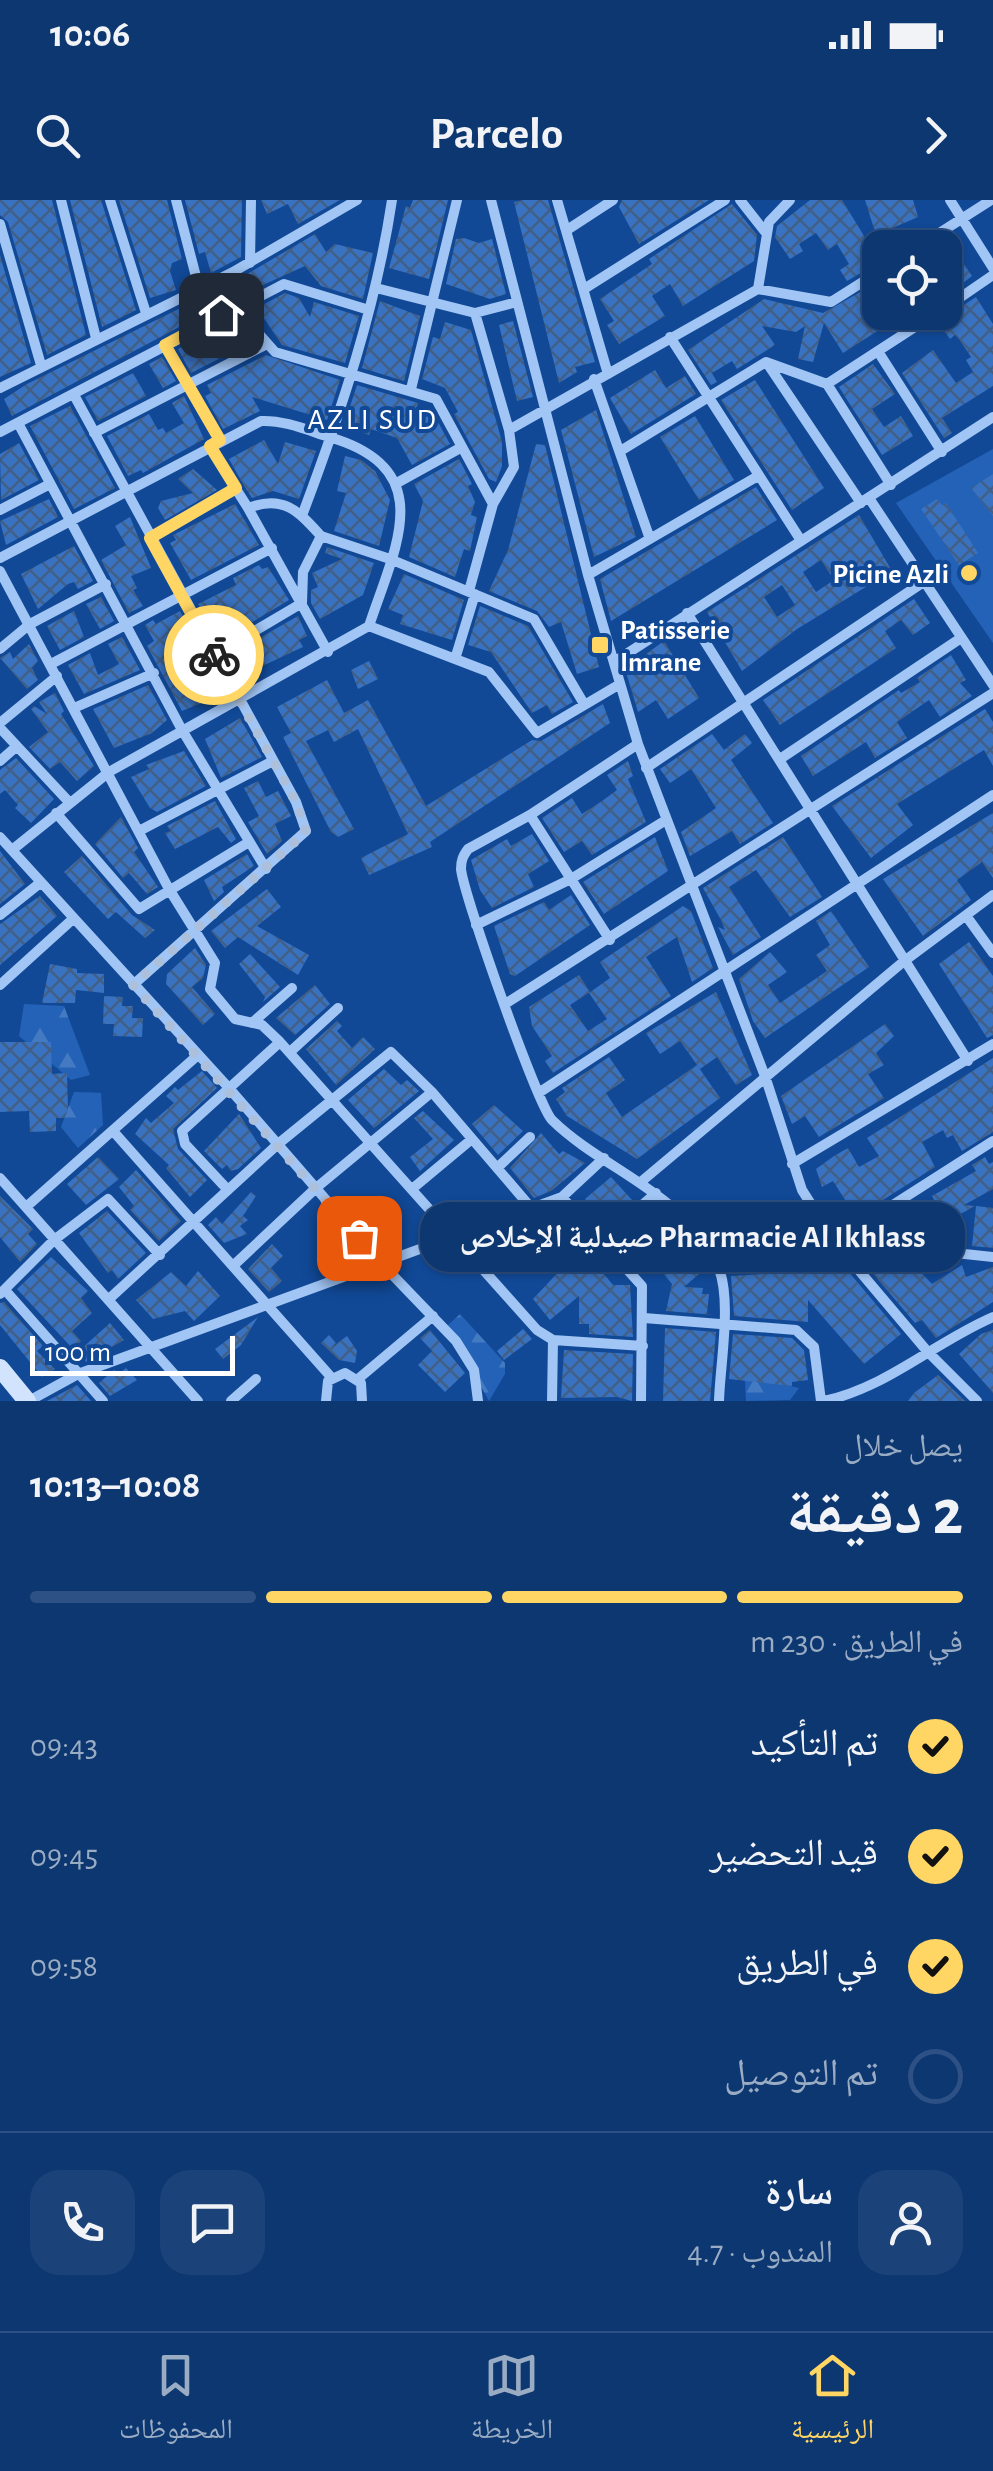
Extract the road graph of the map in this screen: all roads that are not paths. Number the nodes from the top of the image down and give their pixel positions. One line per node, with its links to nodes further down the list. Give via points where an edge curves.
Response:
1 (61, 200): 37 (street)
2 (110, 200): 33 (street)
3 (176, 200): 24 (street)
4 (251, 200): 21 (street)
5 (357, 200): 21 (street)
6 (392, 200): 25 (street)
7 (458, 200): 30 (street)
8 (492, 200): 29 (street)
9 (557, 200): 18 (street)
10 (613, 200): 18 (street)
11 (725, 200): 26 (street)
12 (740, 200): 20 (street)
13 (790, 200): 20 (street)
14 (950, 200): 16 (street)
15 (991, 200): 16 (street)
16 (962, 218): 19 (street); 22 (street)
17 (0, 224): 42 (street)
18 (567, 230): 26 (street)
19 (944, 230)
20 (766, 233): 27 (street)
21 (250, 263): 24 (street)
22 (993, 272): 28 (street)
23 (862, 282): 27 (street, via 831,302)
24 (199, 288): 33 (street)
25 (376, 288): 30 (street); 32 (street)
26 (584, 289): 44 (street)
27 (758, 289): 36 (street)
28 (962, 295)
29 (517, 302): 34 (street); 52 (street)
30 (432, 303): 34 (street); 49 (street)
31 (235, 306): 32 (street, via 289,283); 38 (street); 39 (street)
32 (369, 310): 43 (street)
33 (146, 313): 37 (street)
34 (475, 313): 55 (street)
35 (911, 330): 40 (street)
36 (670, 337): 44 (street); 51 (street)
37 (96, 338): 42 (street)
38 (165, 345): 46 (street); 50 (street)
39 (265, 345): 43 (street); 46 (street)
40 (878, 352): 47 (street); 62 (street)
41 (766, 362): 47 (street); 51 (street); 69 (street)
42 (41, 365): 48 (street)
43 (348, 372): 49 (street); 58 (street)
44 (608, 374): 45 (street)
45 (594, 379): 52 (street); 61 (street)
46 (188, 384): 57 (street); 59 (street)
47 (827, 384): 66 (street)
48 (0, 388)
49 (411, 389): 60 (street, via 436,398)
50 (74, 395): 54 (street); 57 (street)
51 (708, 395): 61 (street); 63 (street)
52 (545, 409): 55 (street); 83 (street)
53 (993, 417): 62 (street)
54 (18, 423): 56 (street); 64 (street)
55 (509, 430): 70 (street, via 514,467)
56 (0, 432)
57 (94, 433): 68 (street)
58 (332, 437): 59 (street, via 274,420); 65 (street, via 370,451); 73 (street)
59 (215, 443): 67 (street); 68 (street)
60 (462, 447): 65 (street); 70 (street)
61 (622, 450): 77 (street)
62 (942, 452): 66 (street)
63 (758, 476): 77 (street); 78 (street)
64 (50, 484): 72 (street); 74 (street)
65 (396, 484): 81 (street, via 402,520)
66 (891, 485): 69 (street)
67 (236, 488): 71 (street); 76 (street)
68 (124, 492): 74 (street); 76 (street)
69 (865, 501): 78 (street); 84 (street)
70 (493, 504): 86 (street)
71 (248, 508): 73 (street, via 282,504); 79 (street)
72 (0, 510)
73 (303, 513): 75 (street)
74 (69, 522): 80 (street); 85 (street)
75 (321, 536): 81 (street); 88 (street, via 303,572)
76 (150, 538): 87 (street)
77 (650, 539): 83 (street)
78 (800, 539): 89 (street)
79 (272, 548): 87 (street); 88 (street)
80 (0, 558)
81 (390, 559): 86 (street); 92 (street)
82 (0, 571): 90 (street)
83 (588, 576): 98 (street)
84 (925, 581): 93 (street); 106 (street)
85 (106, 584): 90 (street); 91 (street)
86 (472, 592): 97 (street); 107 (street, via 534,619)
87 (180, 595): 91 (street); 96 (street)
88 (302, 603): 95 (street); 96 (street)
89 (687, 613): 98 (street); 106 (street)
90 (30, 624): 94 (street); 99 (street)
91 (129, 626): 99 (street); 100 (street)
92 (369, 626): 95 (street); 97 (street)
93 (961, 638): 103 (street); 113 (street)
94 (0, 649)
95 (328, 652): 105 (street)
96 (214, 655): 105 (street)
97 (455, 659): 107 (street, via 489,672 532,732 547,730)
98 (614, 662): 102 (street)
99 (50, 664): 101 (street)
100 (154, 673): 108 (street); 110 (street)
101 (57, 676): 108 (street); 109 (street)
102 (620, 684): 107 (street); 111 (street)
103 (993, 686)
104 (993, 693): 121 (street)
105 (240, 701): 110 (street); 115 (street)
106 (745, 702): 113 (street); 116 (street)
107 (584, 704)
108 (74, 708): 117 (street)
109 (0, 725): 112 (street)
110 (182, 730): 117 (street); 118 (street)
111 (638, 744): 116 (street); 123 (street)
112 (17, 746): 114 (street); 120 (street)
113 (780, 759): 121 (street)
114 (0, 761)
115 (273, 761): 118 (street); 129 (street, via 306,832)
116 (646, 768): 124 (street)
117 (109, 772): 120 (street); 125 (street)
118 (221, 790): 125 (street); 127 (street)
119 (993, 795): 132 (street)
120 (69, 802): 122 (street)
121 (810, 810): 132 (street); 133 (street)
122 (56, 813): 128 (street); 134 (street, via 132,906 145,909)
123 (530, 815): 130 (street); 139 (street, via 462,857)
124 (666, 820): 130 (street); 133 (street)
125 (138, 831): 134 (street)
126 (0, 837): 128 (street)
127 (249, 842): 129 (street); 134 (street)
128 (12, 850): 131 (street)
129 (266, 869): 140 (street)
130 (571, 879): 139 (street); 141 (street)
131 (40, 882): 136 (street); 138 (street)
132 (855, 886): 143 (street); 144 (street)
133 (692, 888): 141 (street); 144 (street)
134 (170, 889): 140 (street)
135 (993, 896): 137 (street)
136 (0, 915)
137 (967, 916): 142 (street); 143 (street)
138 (74, 918): 145 (street); 146 (street)
139 (476, 925): 148 (street)
140 (192, 930): 146 (street); 150 (street, via 215,963 210,990 235,1019)
141 (610, 940): 148 (street)
142 (993, 952)
143 (903, 962): 155 (street); 156 (street)
144 (725, 974): 156 (street); 159 (street)
145 (0, 985)
146 (133, 985): 154 (street)
147 (292, 988): 150 (street)
148 (505, 1004): 159 (street)
149 (338, 1008): 153 (street)
150 (251, 1024): 151 (street)
151 (280, 1042): 153 (street); 157 (street)
152 (993, 1044): 155 (street)
153 (290, 1052): 160 (street)
154 (198, 1056): 157 (street); 161 (street)
155 (968, 1061): 168 (street)
156 (766, 1079): 168 (street); 171 (street)
157 (228, 1087): 165 (street); 174 (street, via 182,1131 185,1144)
158 (432, 1092): 160 (street, via 391,1052); 163 (street); 166 (street)
159 (540, 1092): 167 (street, via 550,1118)
160 (332, 1100): 165 (street); 166 (street)
161 (113, 1131): 177 (street); 180 (street)
162 (530, 1137): 169 (street)
163 (472, 1138): 169 (street); 173 (street)
164 (993, 1141): 181 (street)
165 (278, 1144): 172 (street); 174 (street)
166 (370, 1144): 172 (street); 173 (street)
167 (604, 1158): 171 (street); 176 (street)
168 (792, 1164): 179 (street)
169 (497, 1168): 178 (street)
170 (0, 1178): 177 (street)
171 (642, 1181): 175 (street)
172 (316, 1188): 188 (street); 189 (street)
173 (412, 1188): 182 (street)
174 (228, 1190): 180 (street)
175 (656, 1193): 183 (street); 190 (street)
176 (562, 1198): 178 (street); 183 (street)
177 (26, 1207): 184 (street)
178 (533, 1210): 182 (street)
179 (811, 1210): 185 (street); 190 (street, via 793,1264)
180 (195, 1220): 186 (street); 189 (street)
181 (849, 1235): 185 (street); 187 (street, via 871,1244)
182 (456, 1238): 188 (street); 198 (street, via 537,1330)
183 (603, 1239): 196 (street, via 642,1286)
184 (54, 1240): 186 (street, via 108,1199); 191 (street); 192 (street)
185 (835, 1242): 201 (street)
186 (160, 1256): 192 (street)
187 (993, 1258)
188 (380, 1262): 193 (street); 194 (street)
189 (234, 1266): 193 (street)
190 (719, 1267): 197 (street)
191 (2, 1292): 203 (street)
192 (109, 1299): 200 (street)
193 (266, 1305): 200 (street); 204 (street)
194 (433, 1316): 205 (street); 213 (street, via 466,1355)
195 (993, 1317): 201 (street)
196 (644, 1318): 197 (street); 199 (street)
197 (723, 1327): 216 (street); 217 (street, via 784,1328 808,1337)
198 (554, 1340): 199 (street); 214 (street)
199 (643, 1346): 215 (street)
200 (150, 1348): 203 (street); 209 (street)
201 (927, 1352): 217 (street, via 877,1385); 218 (street)
202 (0, 1368): 207 (street)
203 (78, 1374): 207 (street); 208 (street)
204 (332, 1377): 205 (street, via 346,1373); 211 (street)
205 (358, 1379): 212 (street)
206 (256, 1380): 210 (street)
207 (28, 1401)
208 (103, 1401)
209 (198, 1401)
210 (231, 1401)
211 (326, 1401)
212 (362, 1401)
213 (478, 1401)
214 (552, 1401)
215 (641, 1401)
216 (718, 1401)
217 (822, 1401)
218 (977, 1401)

